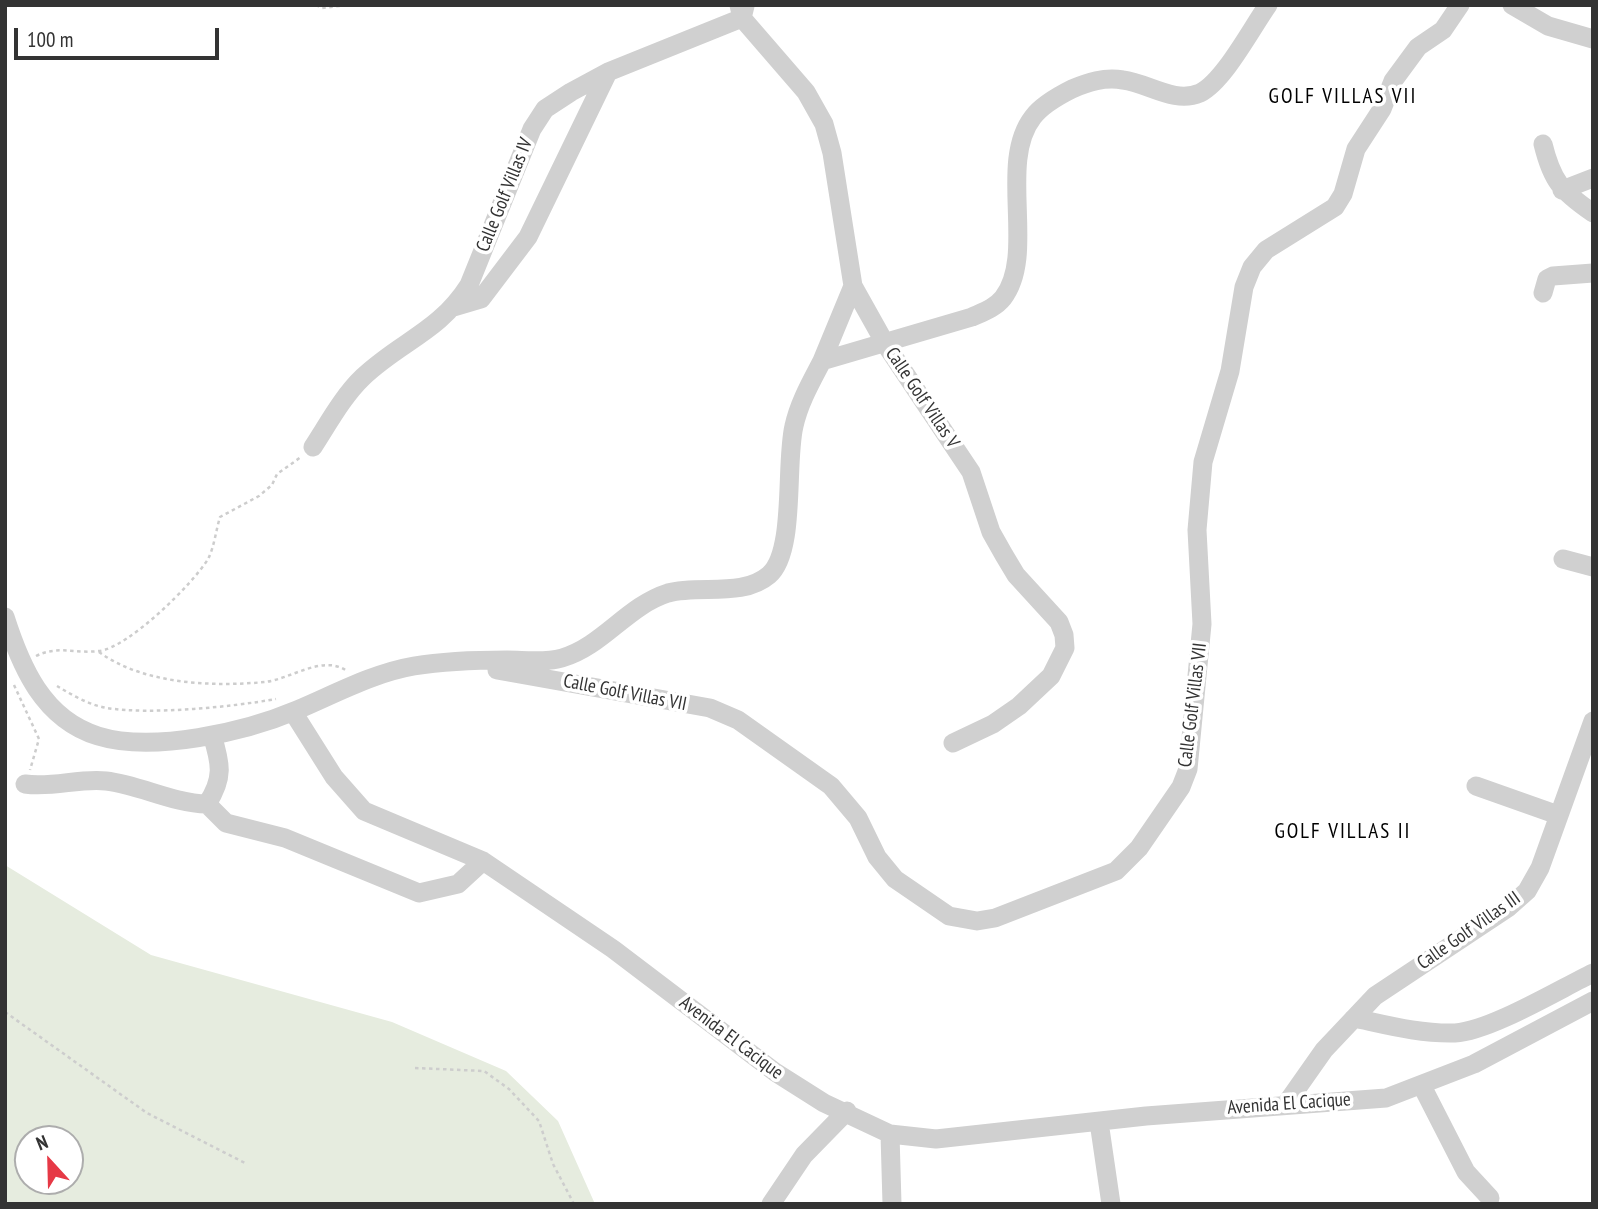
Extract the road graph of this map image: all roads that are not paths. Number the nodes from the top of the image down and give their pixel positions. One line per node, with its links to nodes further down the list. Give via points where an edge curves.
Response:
1 (1268, 5): 15 (street, via 1214,83 1199,93 1184,97 1107,79 1089,82 1045,105 1024,132 1019,152 1014,268 1002,298 972,317)
2 (1460, 5): 21 (street, Calle Golf Villas VII, via 1443,30 1418,47 1393,81 1382,109 1356,149 1335,207 1266,250 1244,287 1230,371 1203,462 1197,530 1202,624 1188,769 1181,787 1139,848 1116,871 995,918 977,921 948,916 885,869 858,818 831,786 738,720 710,708)
3 (1512, 5): 5 (street, via 1548,26)
4 (742, 10): 6 (street, Calle Golf Villas IV); 12 (street, Calle Golf Villas V, via 806,92 824,124)
5 (1593, 39)
6 (608, 72): 14 (street, via 528,237 481,299); 14 (street, Calle Golf Villas IV, via 545,109 532,129 469,285)
7 (1543, 144): 9 (street, via 1551,175)
8 (1593, 178): 9 (street)
9 (1562, 190): 10 (street)
10 (1593, 213)
11 (1593, 273): 13 (street, via 1553,276 1547,279)
12 (853, 286): 15 (street, Calle Golf Villas V); 16 (street)
13 (1543, 293)
14 (454, 307): 17 (street, Calle Golf Villas IV, via 364,377)
15 (886, 345): 16 (street); 25 (street, Calle Golf Villas V, via 971,472 1003,555 1059,622 1064,635 1065,648 1051,676 993,724)
16 (822, 361): 21 (street, via 793,429 784,549 770,575 740,587 665,594 622,617 593,643 560,659)
17 (313, 447)
18 (1563, 559): 19 (street)
19 (1593, 567)
20 (5, 617): 24 (street, via 34,663 42,698 63,719 100,737 154,742)
21 (444, 661): 22 (street, via 383,674)
22 (289, 705): 24 (street); 30 (street, Avenida El Cacique, via 334,777 365,811)
23 (1593, 721): 29 (street, Calle Golf Villas III)
24 (212, 735): 28 (street, via 220,761 219,786)
25 (953, 743)
26 (25, 784): 28 (street, via 48,787 105,781)
27 (1476, 786): 29 (street)
28 (207, 804): 30 (street, via 226,823 285,838 419,893 458,884)
29 (1558, 815): 33 (street, Calle Golf Villas III, via 1527,891 1376,996)
30 (484, 861): 36 (street, Avenida El Cacique, via 612,949 775,1072 824,1103)
31 (1593, 973): 33 (street, via 1489,1025 1457,1032 1422,1032)
32 (1593, 1001): 34 (street, Avenida El Cacique, via 1499,1052)
33 (1354, 1018): 35 (street, Calle Golf Villas III, via 1324,1050)
34 (1422, 1086): 35 (street, Avenida El Cacique, via 1386,1098); 39 (street, via 1466,1172)
35 (1286, 1104): 37 (street, Avenida El Cacique)
36 (847, 1111): 38 (street, Avenida El Cacique); 40 (street, via 804,1155)
37 (1099, 1122): 38 (street, Avenida El Cacique, via 936,1139); 42 (street)
38 (890, 1134): 41 (street)
39 (1490, 1198)
40 (771, 1204)
41 (892, 1204)
42 (1111, 1204)

